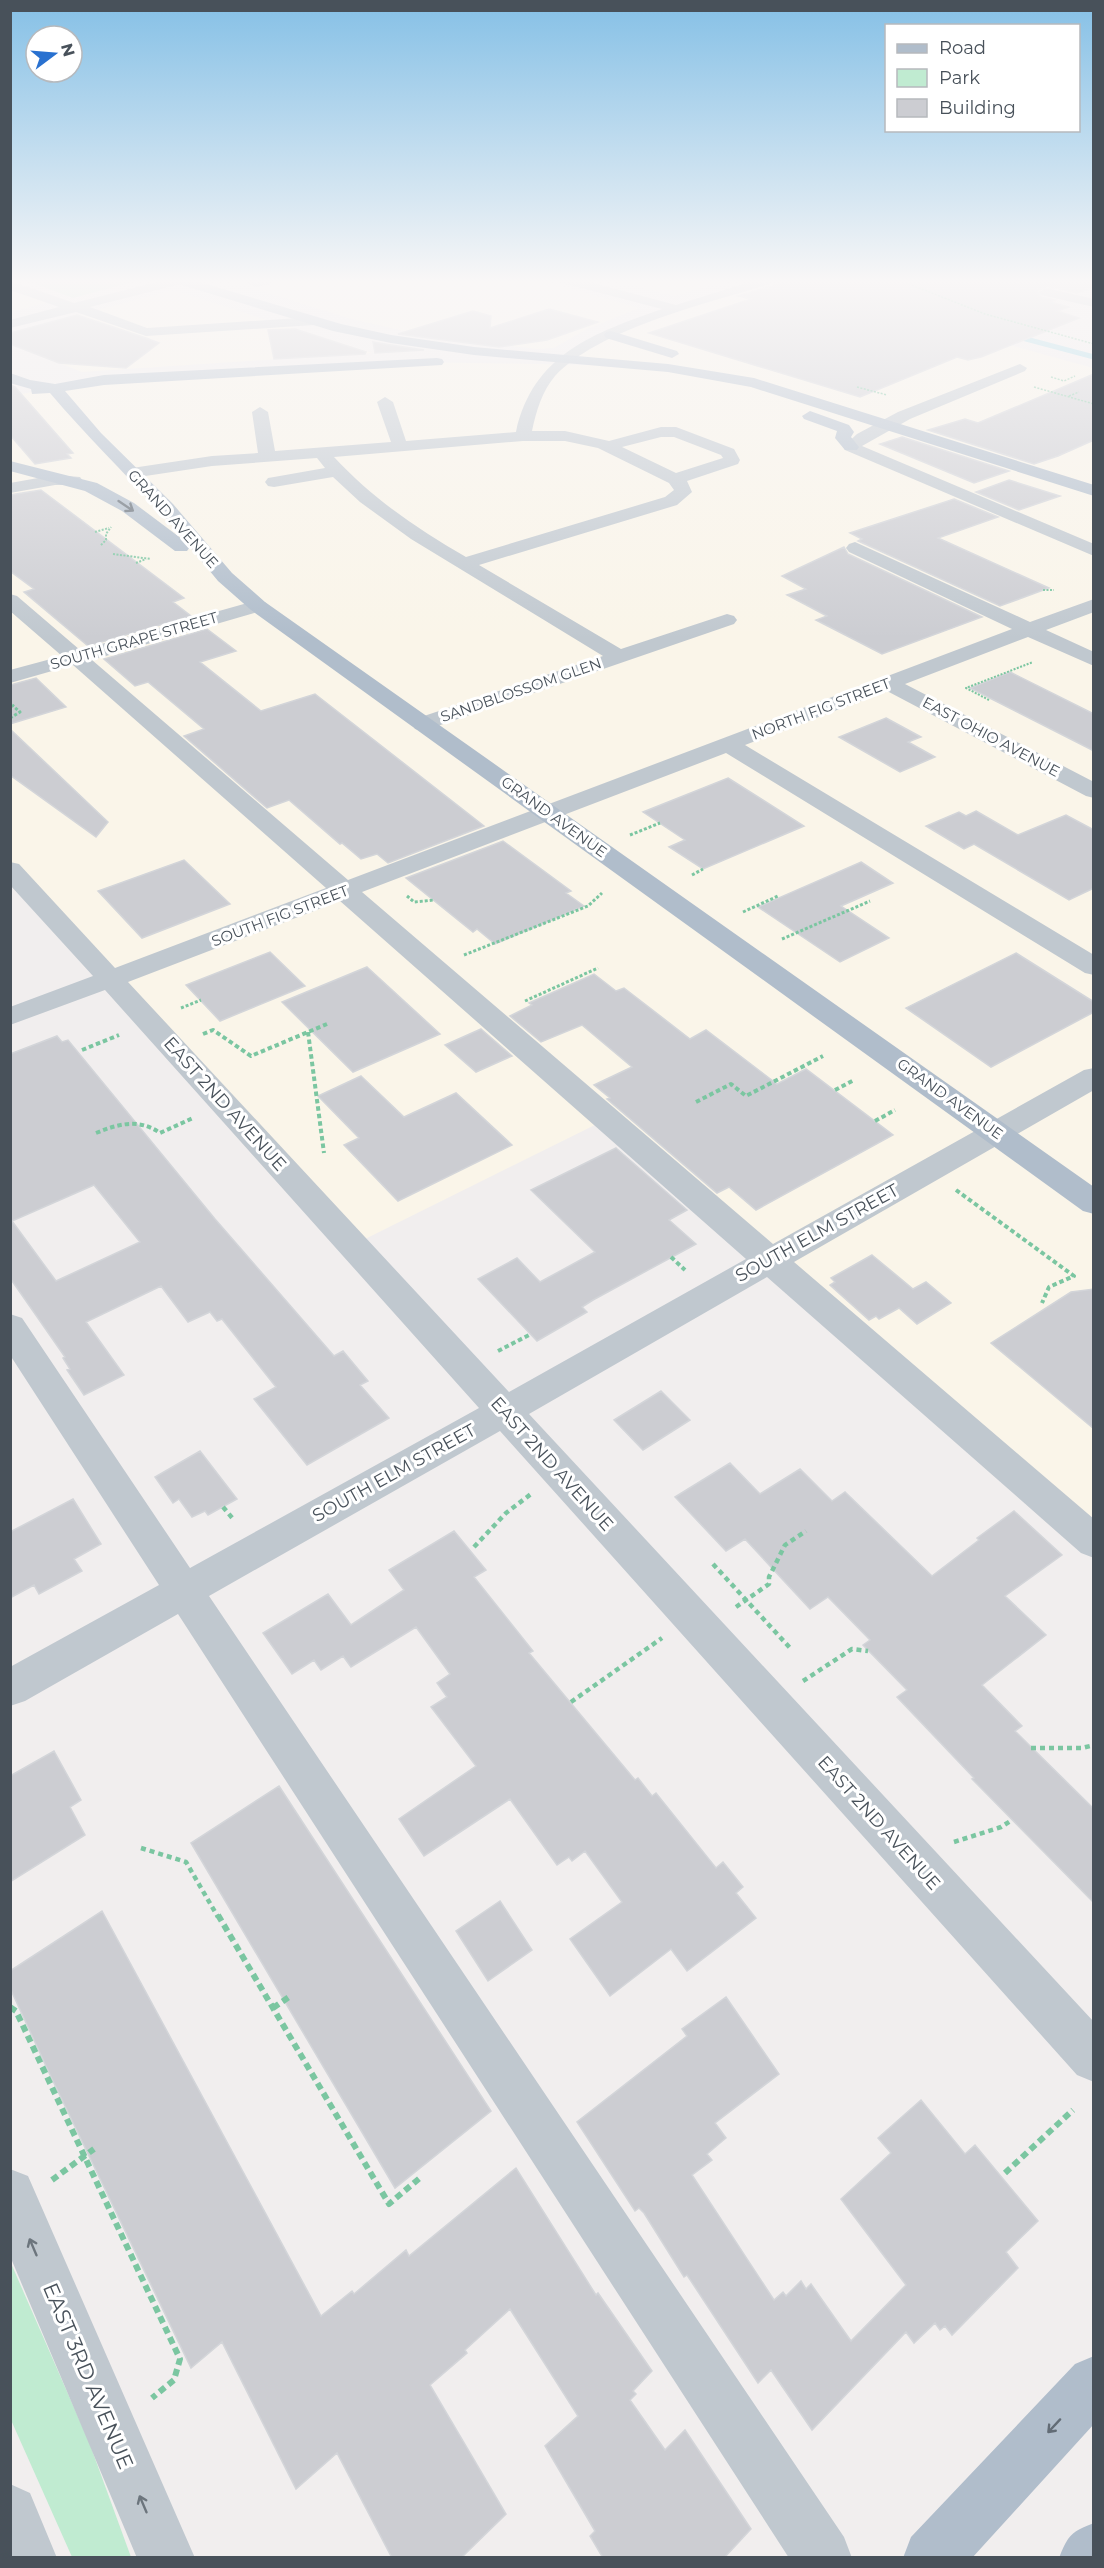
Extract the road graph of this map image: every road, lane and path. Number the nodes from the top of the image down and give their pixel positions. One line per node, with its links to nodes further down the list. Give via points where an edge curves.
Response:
1 (64, 400): 21 (main road, GRAND AVENUE)
2 (535, 400): 13 (street)
3 (758, 400): 16 (main road, via 839,426 845,430 843,438)
4 (779, 400): 11 (main road)
5 (809, 400): 11 (main road)
6 (945, 400): 12 (street)
7 (1079, 400): 9 (path)
8 (385, 402): 14 (street)
9 (1094, 404)
10 (260, 412): 18 (street)
11 (849, 414): 12 (main road)
12 (885, 425): 16 (street); 26 (main road)
13 (523, 436): 14 (street); 15 (street, via 565,436)
14 (400, 446): 17 (street)
15 (607, 446): 22 (street); 22 (street, via 676,432 728,452 732,460)
16 (851, 447): 30 (street)
17 (321, 453): 18 (street); 20 (street)
18 (267, 455): 21 (street)
19 (10, 466): 23 (main road)
20 (336, 471): 24 (street); 35 (street, via 384,514)
21 (132, 473): 36 (main road, GRAND AVENUE)
22 (675, 478): 35 (street, via 683,492 671,501)
23 (74, 481): 25 (street, via 55,480); 36 (main road, one-way to 36, via 114,498)
24 (274, 482)
25 (10, 488)
26 (1094, 491)
27 (110, 528): 28 (path)
28 (95, 532)
29 (855, 548): 41 (street)
30 (1094, 551)
31 (113, 554): 32 (path)
32 (146, 558): 33 (path); 34 (path)
33 (154, 559)
34 (136, 563)
35 (462, 564): 42 (street)
36 (225, 577): 39 (main road, GRAND AVENUE)
37 (10, 600): 43 (street)
38 (1094, 605): 41 (street, NORTH FIG STREET)
39 (258, 606): 43 (street, SOUTH GRAPE STREET); 51 (main road, GRAND AVENUE)
40 (727, 620): 42 (street, SANDBLOSSOM GLEN)
41 (1029, 630): 45 (street); 47 (street, NORTH FIG STREET)
42 (618, 656): 51 (street, SANDBLOSSOM GLEN)
43 (77, 658): 46 (street, SOUTH GRAPE STREET); 61 (street)
44 (1042, 658): 48 (path, via 966,688)
45 (1094, 660)
46 (10, 677)
47 (889, 684): 52 (street, NORTH FIG STREET); 53 (street, EAST OHIO AVENUE)
48 (989, 700)
49 (10, 703): 50 (path, via 20,712)
50 (10, 718)
51 (423, 724): 54 (main road, GRAND AVENUE)
52 (727, 744): 54 (street, NORTH FIG STREET); 69 (street)
53 (1094, 792)
54 (549, 813): 61 (street, SOUTH FIG STREET); 87 (main road, GRAND AVENUE)
55 (660, 823): 56 (path)
56 (629, 835)
57 (10, 869): 71 (street, EAST 2ND AVENUE)
58 (703, 869): 59 (path)
59 (692, 875)
60 (400, 890): 64 (path, via 414,902)
61 (346, 891): 71 (street, SOUTH FIG STREET); 93 (street)
62 (602, 893): 68 (path, via 588,906)
63 (778, 896): 66 (path)
64 (434, 900)
65 (870, 901): 67 (path)
66 (742, 912)
67 (782, 939)
68 (460, 957)
69 (1094, 967)
70 (598, 968): 73 (path)
71 (111, 980): 75 (street, SOUTH FIG STREET); 99 (street, EAST 2ND AVENUE)
72 (201, 1000): 74 (path)
73 (525, 1001)
74 (180, 1009)
75 (10, 1017)
76 (327, 1024): 77 (path)
77 (308, 1032): 78 (path, via 251,1056 213,1030); 89 (path)
78 (203, 1034)
79 (823, 1056): 83 (path, via 746,1096 731,1084)
80 (1094, 1077): 87 (street, SOUTH ELM STREET)
81 (854, 1080): 82 (path)
82 (835, 1090)
83 (696, 1102)
84 (895, 1110): 86 (path)
85 (194, 1117): 88 (path, via 160,1133 149,1125 126,1122)
86 (875, 1121)
87 (996, 1132): 91 (main road, GRAND AVENUE); 93 (street, SOUTH ELM STREET)
88 (96, 1133)
89 (324, 1153)
90 (953, 1188): 95 (path, via 1074,1276 1049,1287)
91 (1094, 1203)
92 (671, 1257): 94 (path)
93 (770, 1260): 99 (street, SOUTH ELM STREET); 102 (street)
94 (686, 1271)
95 (1042, 1303)
96 (10, 1327): 105 (street)
97 (531, 1334): 98 (path)
98 (505, 1347)
99 (504, 1411): 100 (street, EAST 2ND AVENUE); 105 (street, SOUTH ELM STREET)
100 (562, 1474): 103 (path, via 525,1497); 107 (street, EAST 2ND AVENUE)
101 (806, 1531): 106 (path, via 784,1545 769,1584)
102 (1094, 1542)
103 (474, 1547)
104 (713, 1564): 106 (path)
105 (184, 1590): 110 (street, SOUTH ELM STREET); 134 (street)
106 (746, 1600): 107 (path); 108 (path)
107 (698, 1624): 111 (path); 112 (street, EAST 2ND AVENUE)
108 (791, 1649)
109 (868, 1651): 112 (path, via 852,1649)
110 (10, 1688)
111 (571, 1702)
112 (770, 1703): 117 (street, EAST 2ND AVENUE)
113 (1094, 1745): 114 (path)
114 (1031, 1748)
115 (1012, 1820): 117 (path, via 954,1843)
116 (141, 1848): 120 (path, via 186,1862)
117 (920, 1868): 121 (street, EAST 2ND AVENUE)
118 (288, 1997): 120 (path)
119 (10, 2007): 124 (path, via 16,2012)
120 (273, 2008): 126 (path, via 389,2204)
121 (1094, 2058)
122 (1072, 2110): 125 (path)
123 (94, 2150): 124 (path)
124 (84, 2157): 127 (path); 129 (path, via 180,2359 174,2380)
125 (1005, 2173)
126 (421, 2177)
127 (31, 2187): 133 (street, EAST 3RD AVENUE, one-way to 127)
128 (1094, 2383): 135 (main road, one-way to 135)
129 (152, 2398)
130 (10, 2513): 132 (street)
131 (1094, 2552): 136 (main road)
132 (28, 2558)
133 (166, 2558)
134 (823, 2558)
135 (932, 2558)
136 (1088, 2558)

